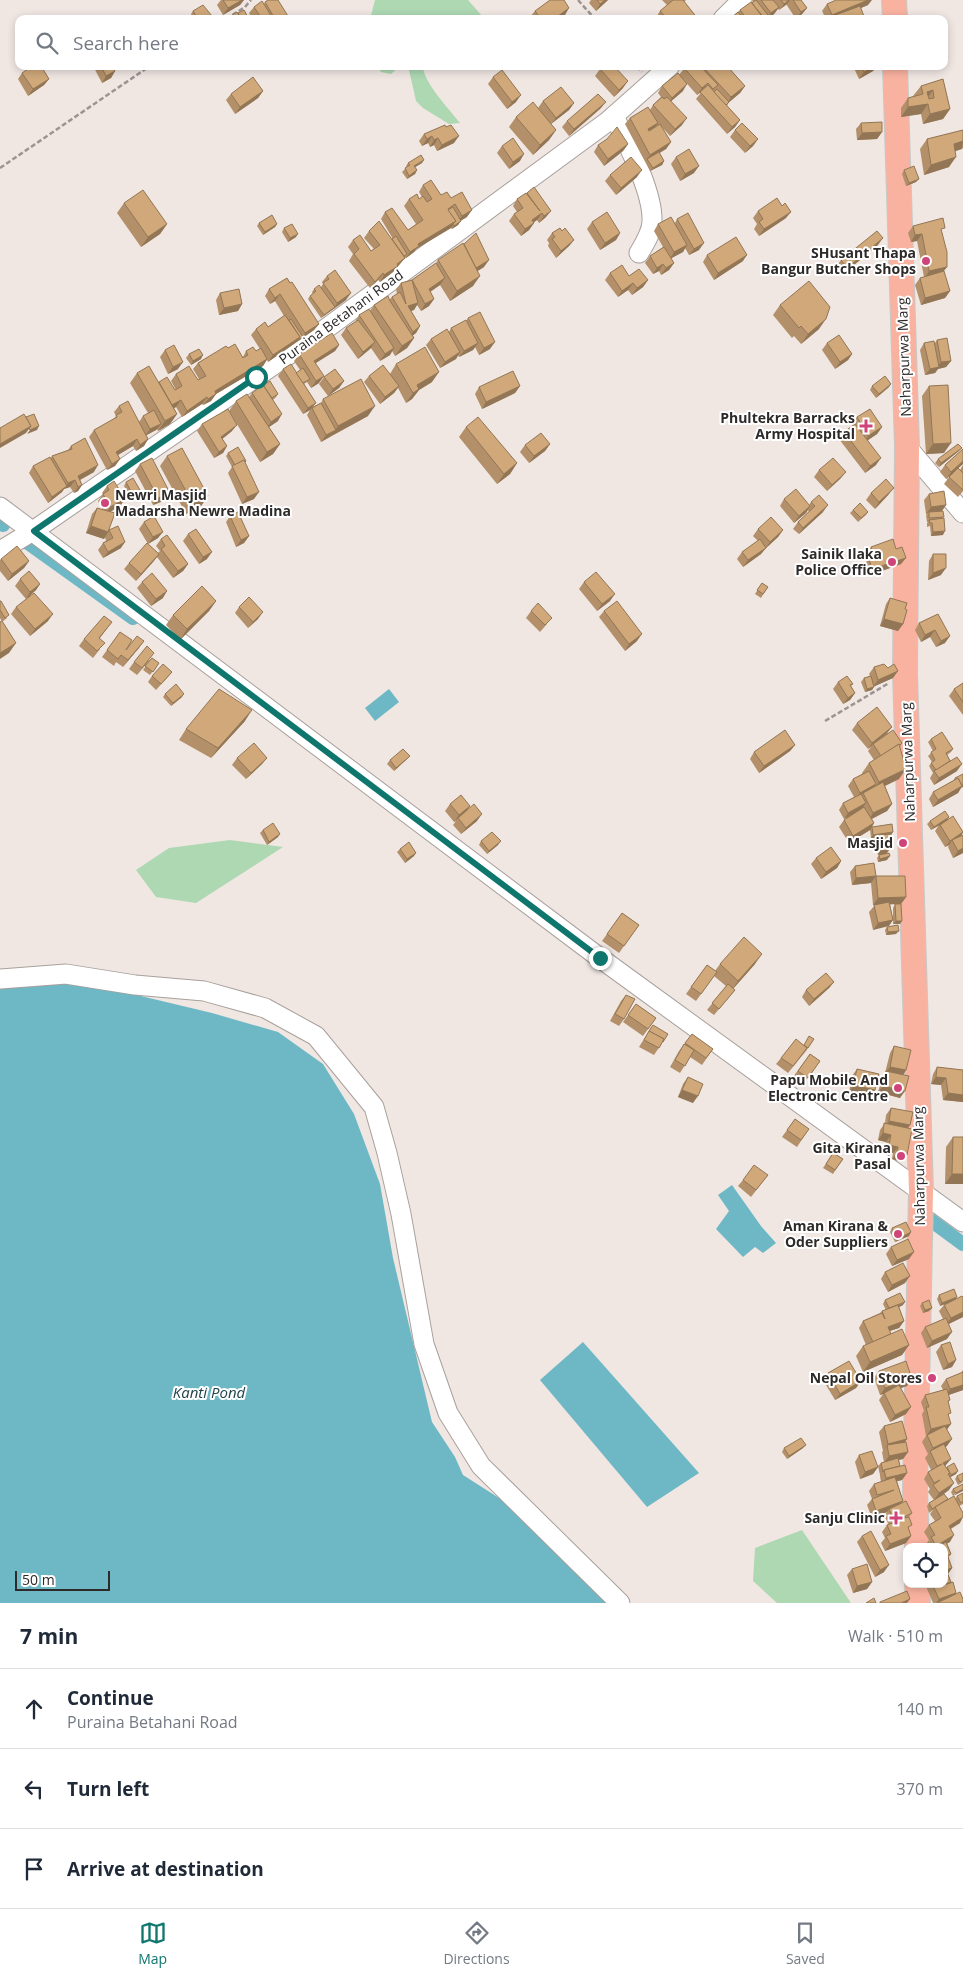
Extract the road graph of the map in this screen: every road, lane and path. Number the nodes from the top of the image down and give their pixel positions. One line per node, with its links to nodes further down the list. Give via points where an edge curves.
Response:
1 (251, 0): 5 (path)
2 (578, 0): 6 (path)
3 (894, 0): 8 (main road)
4 (739, 1): 7 (street)
5 (233, 15)
6 (591, 15)
7 (727, 15)
8 (895, 15)
9 (144, 70): 13 (path)
10 (666, 70): 12 (street, Puraina Betahani Road)
11 (895, 70): 15 (main road, Naharpurwa Marg)
12 (614, 116): 14 (street, via 649,195 652,221); 18 (street, Puraina Betahani Road, via 320,333)
13 (0, 168)
14 (640, 253)
15 (908, 446): 17 (street); 20 (main road, Naharpurwa Marg)
16 (0, 507): 18 (street)
17 (963, 514)
18 (34, 531): 19 (street, Puraina Betahani Road); 23 (street, via 600,958)
19 (0, 551)
20 (905, 673): 21 (path); 23 (main road, Naharpurwa Marg)
21 (825, 721)
22 (0, 979): 27 (street, via 66,974 135,986 204,991 265,1008 316,1036 374,1107 401,1214 424,1344 448,1413 481,1466)
23 (921, 1191): 24 (street); 25 (main road, Naharpurwa Marg)
24 (963, 1222)
25 (916, 1543)
26 (917, 1588): 28 (main road)
27 (620, 1603)
28 (918, 1603)

